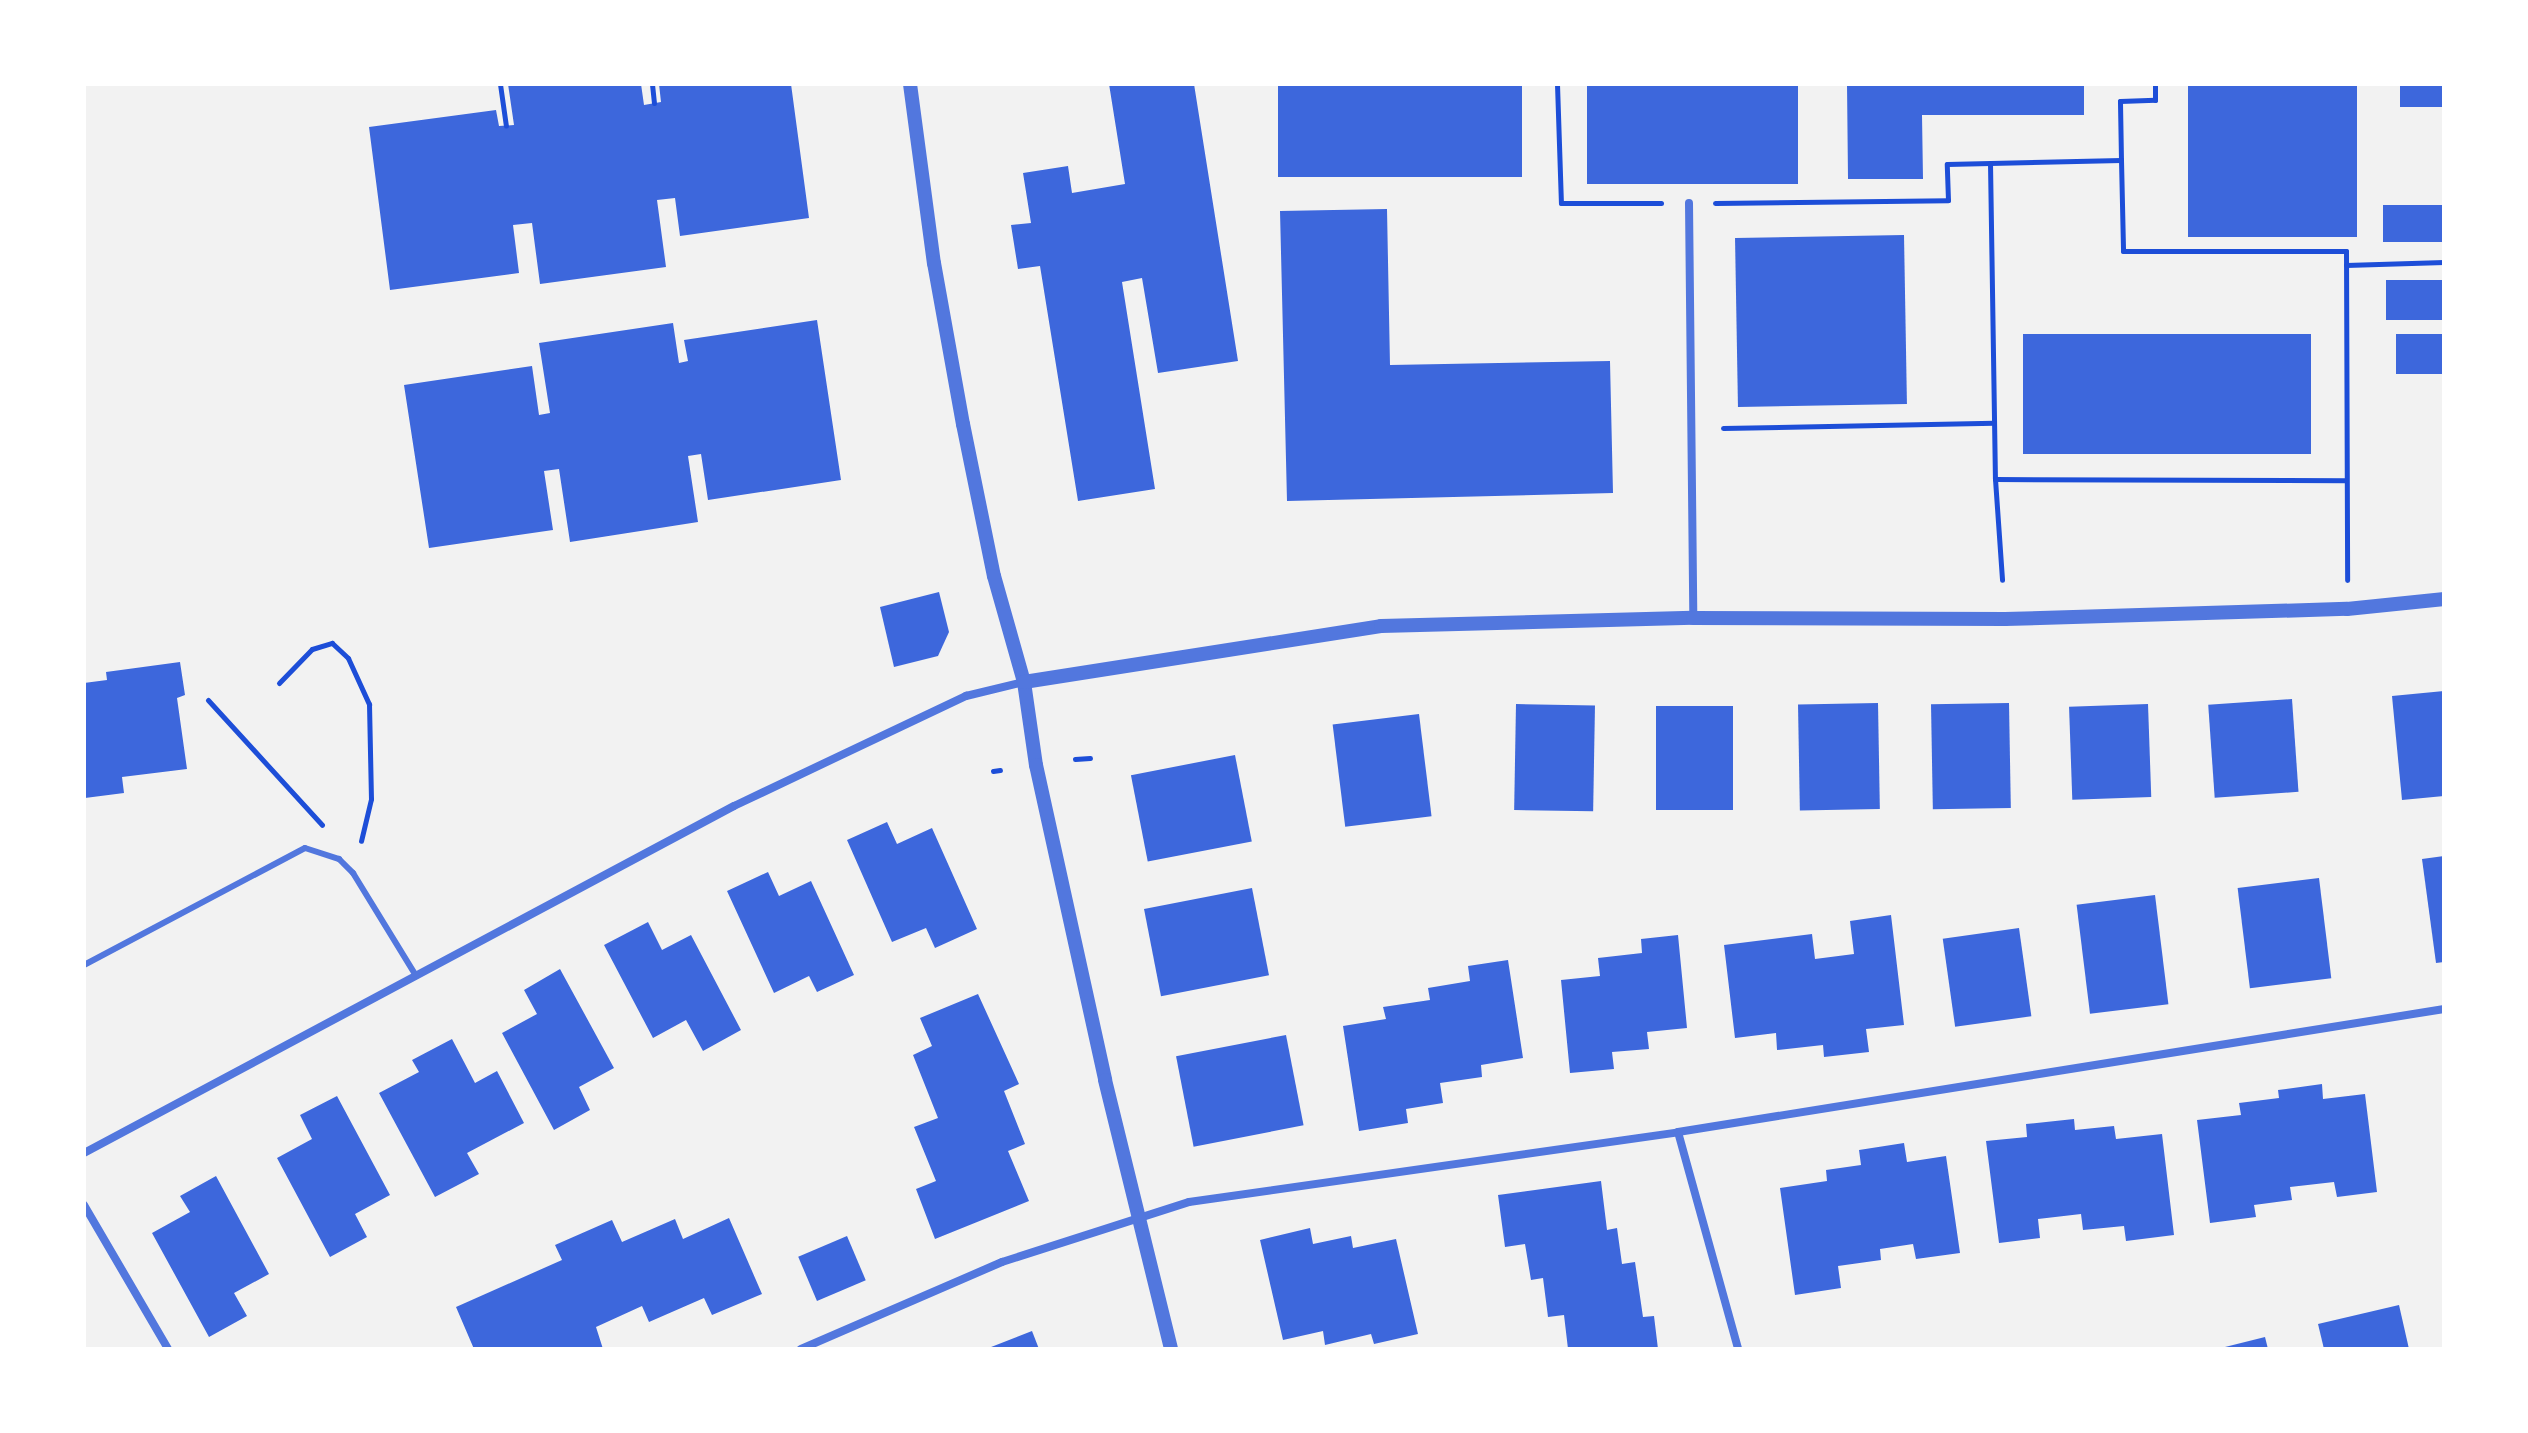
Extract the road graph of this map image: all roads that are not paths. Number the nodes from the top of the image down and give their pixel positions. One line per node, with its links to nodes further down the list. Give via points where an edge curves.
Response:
1 (910, 84): 5 (street, via 963,424 994,576)
2 (1689, 203): 4 (street)
3 (2444, 599): 4 (street, via 2347,609 2005,619)
4 (1693, 618): 5 (street, via 1381,626)
5 (1024, 682): 7 (street, via 966,696 802,773); 12 (street, via 1036,765)
6 (84, 965): 7 (lane, via 290,853 321,850 347,867)
7 (416, 976): 10 (street)
8 (2444, 1009): 9 (street)
9 (1678, 1132): 12 (street, via 1189,1202); 16 (street)
10 (84, 1153)
11 (84, 1205): 13 (street)
12 (1138, 1217): 14 (street, via 1002,1262); 15 (street)
13 (168, 1349)
14 (801, 1349)
15 (1171, 1349)
16 (1738, 1349)

